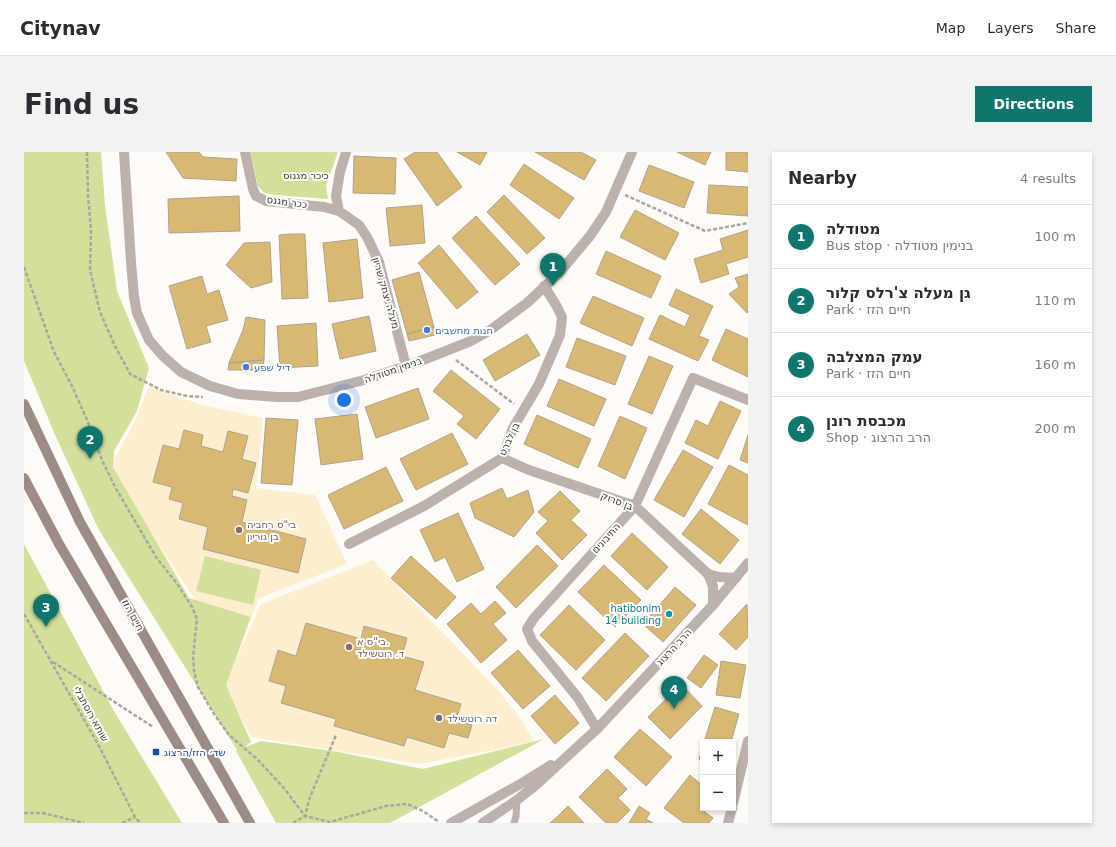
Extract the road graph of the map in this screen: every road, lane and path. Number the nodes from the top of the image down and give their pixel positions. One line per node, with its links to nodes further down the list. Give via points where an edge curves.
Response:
1 (124, 152): 11 (street, בנימין מטודלה, via 137,313 149,340 181,372 210,386 238,394 298,397)
2 (245, 152): 6 (street, ככר מגנס, via 256,196 266,201)
3 (346, 152): 6 (street, via 336,196)
4 (632, 152): 5 (street, בנימין מטודלה)
5 (615, 191): 7 (path, via 705,231); 9 (street, בנימין מטודלה, via 606,212 590,236 559,273)
6 (339, 211): 11 (street, מעלה יצחק שריון, via 359,225 379,262)
7 (748, 223)
8 (24, 267): 33 (path, via 54,352 88,422 114,487 156,556 192,607 197,619 193,657 198,687 229,735 257,759)
9 (544, 286): 10 (street, בנימין מטודלה, via 527,303 489,331); 14 (street, בן לברט, via 562,316 560,335 539,384)
10 (445, 351): 11 (street, בנימין מטודלה); 14 (path)
11 (406, 366)
12 (748, 400): 17 (street, התיבונים, via 693,378)
13 (24, 404): 39 (main road, חיים הזז, via 80,522)
14 (523, 410): 15 (street, בן לברט)
15 (502, 458): 17 (street, בן סרוק, via 529,470); 18 (street, בן לברט, via 424,506)
16 (24, 478): 38 (main road, via 38,508)
17 (635, 506): 20 (street, בן סרוק); 25 (street, התיבונים, via 527,629 532,641 578,698)
18 (350, 544)
19 (748, 563): 21 (street, הרב הרצוג)
20 (708, 574): 21 (street); 22 (street, via 713,586)
21 (736, 578): 22 (street, הרב הרצוג)
22 (713, 605): 25 (street, הרב הרצוג)
23 (24, 614): 24 (path, שותא רוסתבלי)
24 (52, 662): 26 (path); 34 (path, שותא רוסתבלי, via 100,746)
25 (597, 729): 30 (street, הרב הרצוג); 43 (street, הרב הרצוג, via 550,766)
26 (158, 731)
27 (336, 735): 33 (path, via 310,797)
28 (748, 742): 29 (street)
29 (736, 791)
30 (518, 800): 44 (street, הרב הרצוג); 45 (lane)
31 (731, 811): 46 (street)
32 (24, 812): 35 (path, via 43,813)
33 (305, 816): 40 (path); 41 (path)
34 (135, 817): 36 (path); 37 (path, שותא רוסתבלי)
35 (84, 823)
36 (122, 823)
37 (140, 823)
38 (224, 823)
39 (250, 823)
40 (292, 823)
41 (330, 823): 42 (path, via 386,806 407,804)
42 (441, 823)
43 (451, 823)
44 (483, 823)
45 (514, 823)
46 (728, 823)

